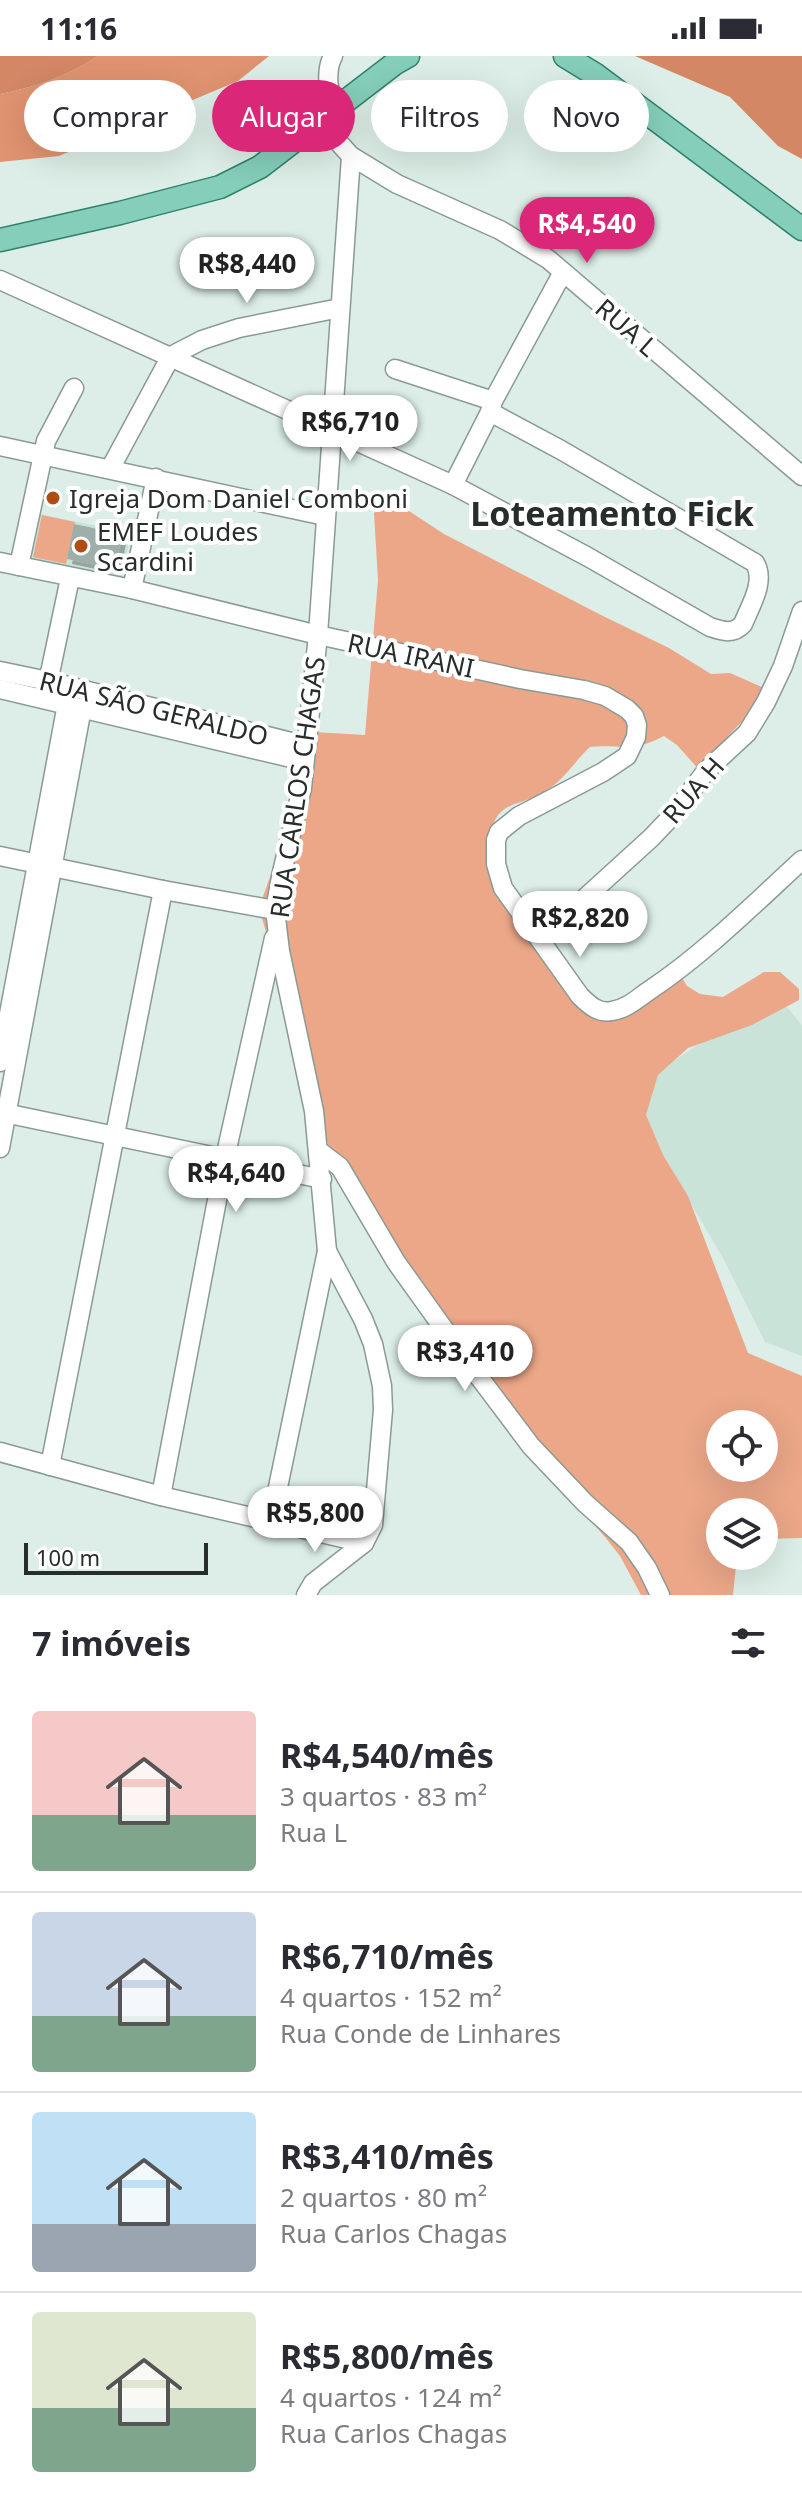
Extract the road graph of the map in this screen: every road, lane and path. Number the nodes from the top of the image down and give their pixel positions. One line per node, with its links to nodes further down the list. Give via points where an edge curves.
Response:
1 (333, 56): 4 (street)
2 (408, 56): 5 (main road)
3 (565, 56): 9 (main road)
4 (328, 80)
5 (355, 95)
6 (280, 152): 10 (main road, via 220,187)
7 (348, 152): 8 (street, RUA L)
8 (351, 156): 11 (street, RUA L, via 397,184 500,230); 13 (street, RUA CARLOS CHAGAS)
9 (802, 229)
10 (0, 240)
11 (563, 272): 17 (street); 22 (street, RUA L)
12 (0, 280): 14 (street)
13 (340, 308): 14 (street, via 239,328); 18 (street, RUA CARLOS CHAGAS)
14 (171, 356): 18 (street); 21 (street)
15 (395, 369): 17 (street)
16 (74, 388): 20 (street)
17 (492, 406): 24 (street); 24 (street, via 755,563 759,581 743,624 729,632 710,627)
18 (331, 431): 24 (street); 25 (street, RUA CARLOS CHAGAS)
19 (0, 446): 20 (street)
20 (43, 455): 21 (street); 27 (street)
21 (110, 469): 23 (street)
22 (802, 476)
23 (156, 478): 25 (street); 29 (street)
24 (453, 485)
25 (325, 516): 31 (street, RUA CARLOS CHAGAS)
26 (0, 562): 27 (street, RUA IRANI)
27 (19, 566): 28 (street, RUA IRANI)
28 (70, 578): 29 (street, RUA IRANI); 34 (street)
29 (132, 589): 31 (street, RUA IRANI)
30 (802, 611): 42 (street, RUA H, via 783,666 747,733 706,771 651,838)
31 (318, 635): 36 (street, RUA CARLOS CHAGAS); 42 (street, RUA IRANI, via 605,696 634,716 636,737 627,756 499,832 495,854 503,888)
32 (0, 671): 34 (street, RUA SÃO GERALDO)
33 (0, 689): 34 (street, RUA SÃO GERALDO)
34 (46, 689): 35 (street, RUA SÃO GERALDO); 36 (street, RUA SÃO GERALDO)
35 (74, 706): 36 (street, RUA SÃO GERALDO); 39 (street)
36 (306, 753): 41 (street, RUA CARLOS CHAGAS)
37 (0, 856): 39 (street)
38 (802, 860): 42 (street, via 732,925 618,1010 589,1006)
39 (45, 865): 40 (street); 43 (street); 44 (street)
40 (163, 890): 41 (street); 45 (street)
41 (276, 918): 47 (street, RUA CARLOS CHAGAS); 48 (street)
42 (541, 938)
43 (0, 1062)
44 (4, 1112): 45 (street); 46 (street)
45 (115, 1136): 48 (street); 52 (street)
46 (0, 1148)
47 (319, 1151): 49 (street, RUA CARLOS CHAGAS); 57 (street, via 340,1167 396,1262 531,1446 629,1542)
48 (225, 1158): 49 (street); 53 (street)
49 (322, 1179): 50 (street, RUA CARLOS CHAGAS)
50 (327, 1251): 54 (street); 55 (street, RUA CARLOS CHAGAS, via 363,1319 382,1386 377,1498)
51 (0, 1452): 52 (street)
52 (50, 1466): 53 (street)
53 (161, 1496): 54 (street)
54 (271, 1521): 55 (street)
55 (364, 1543): 56 (street, via 313,1583)
56 (306, 1595)
57 (660, 1595)

